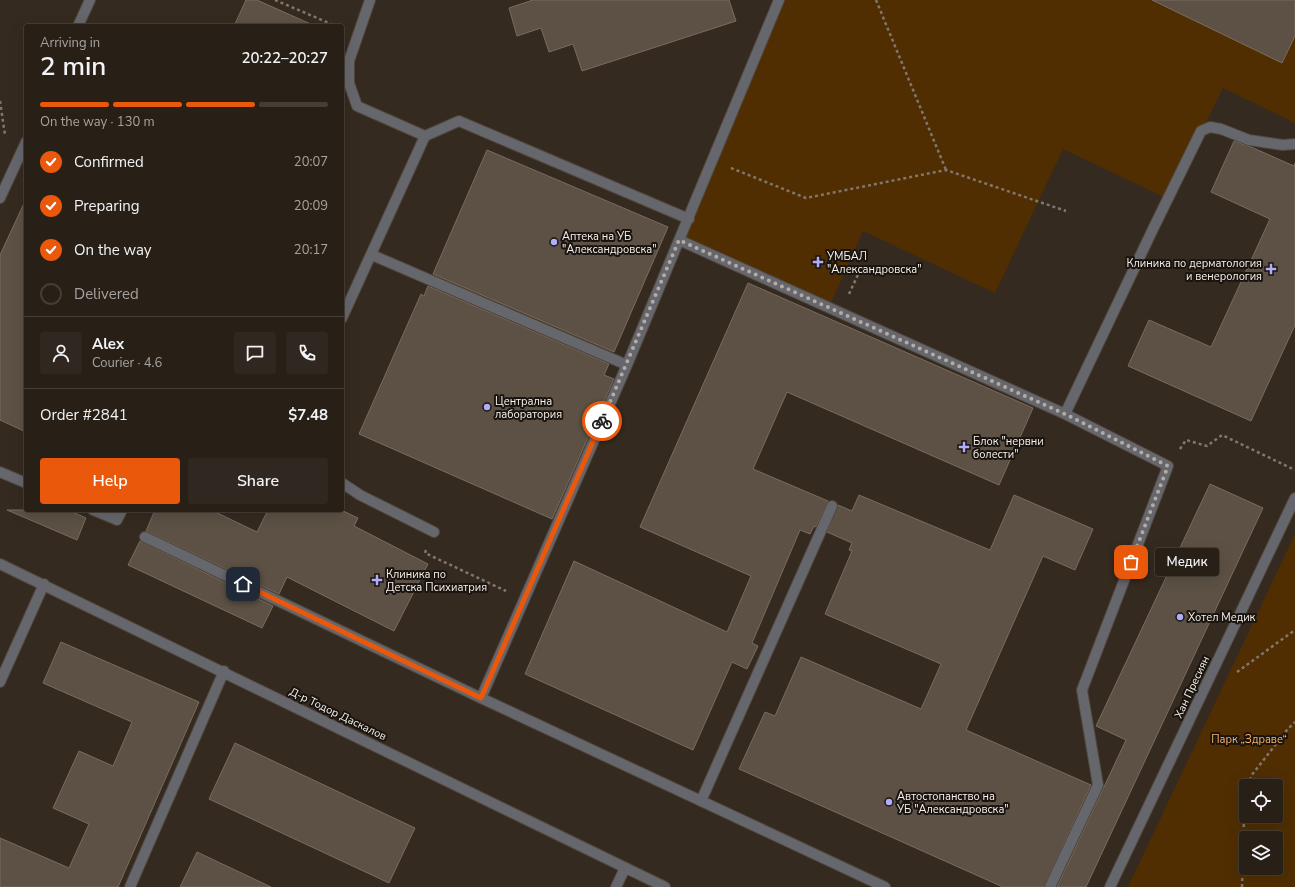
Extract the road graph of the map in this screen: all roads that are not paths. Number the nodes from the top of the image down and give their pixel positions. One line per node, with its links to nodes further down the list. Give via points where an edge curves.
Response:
1 (90, 0): 4 (street)
2 (370, 0): 5 (street, via 349,61 349,83 357,106)
3 (779, 0): 9 (street)
4 (79, 24)
5 (425, 136): 9 (street, via 460,121); 11 (street)
6 (1295, 144): 14 (street, via 1283,145 1249,140 1210,127 1201,130)
7 (24, 146): 8 (street)
8 (0, 198)
9 (688, 218): 10 (street)
10 (679, 240): 13 (street); 14 (street)
11 (372, 255): 12 (street); 13 (street)
12 (344, 314)
13 (626, 365): 28 (street)
14 (1065, 414): 35 (street, via 1168,466 1082,690 1098,785)
15 (0, 472): 16 (street)
16 (24, 482)
17 (344, 484): 22 (street)
18 (1295, 498): 36 (street, Хан Пресиян)
19 (832, 506): 29 (street)
20 (98, 512): 21 (street, via 117,520)
21 (121, 512)
22 (434, 532)
23 (145, 537): 28 (street)
24 (0, 564): 25 (street, Д-р Тодор Даскалов)
25 (44, 584): 26 (street, Д-р Тодор Даскалов); 27 (street)
26 (224, 672): 30 (street, Д-р Тодор Даскалов); 31 (street)
27 (0, 682)
28 (481, 698): 29 (street)
29 (700, 801): 34 (street)
30 (625, 868): 32 (street); 33 (street, Д-р Тодор Даскалов)
31 (130, 887)
32 (616, 887)
33 (665, 887)
34 (885, 887)
35 (1050, 887)
36 (1110, 887)

